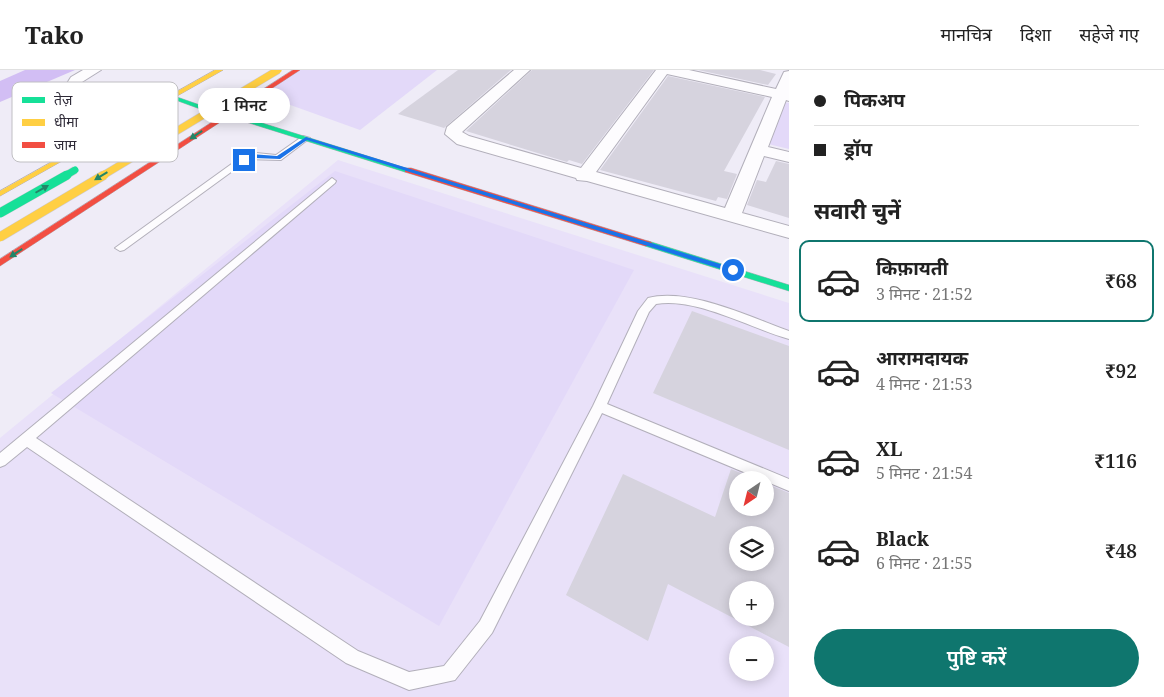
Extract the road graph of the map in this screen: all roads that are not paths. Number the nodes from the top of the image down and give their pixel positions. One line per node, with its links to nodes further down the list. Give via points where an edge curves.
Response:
1 (94, 70): 9 (street)
2 (220, 70): 10 (main road)
3 (278, 70): 16 (main road, one-way to 16, bridge)
4 (297, 70): 15 (main road)
5 (523, 70): 25 (street, via 453,134)
6 (663, 70): 25 (street)
7 (669, 70): 13 (street)
8 (789, 75): 13 (street)
9 (75, 82)
10 (178, 93)
11 (178, 94): 15 (main road)
12 (206, 95): 14 (main road)
13 (785, 95): 19 (street)
14 (180, 110)
15 (232, 111): 17 (main road); 18 (main road, one-way to 18); 34 (main road)
16 (178, 130)
17 (306, 138): 32 (lane, via 278,158 247,157); 35 (main road)
18 (178, 146)
19 (758, 150): 20 (street); 29 (street)
20 (789, 157)
21 (57, 162): 27 (main road)
22 (125, 162): 31 (main road, one-way to 31, bridge)
23 (154, 162): 33 (main road, one-way to 33)
24 (86, 164): 28 (main road, one-way to 24, bridge)
25 (584, 176): 29 (street)
26 (332, 181): 38 (lane)
27 (0, 194)
28 (0, 213)
29 (731, 216): 30 (street)
30 (789, 232)
31 (0, 237)
32 (120, 248)
33 (0, 263)
34 (789, 278)
35 (789, 288)
36 (789, 335): 37 (lane, via 691,301 669,298 652,301 644,311)
37 (598, 406): 38 (lane, via 486,627 449,674 409,681 352,657); 40 (lane)
38 (26, 439): 39 (lane)
39 (0, 461)
40 (789, 484)

